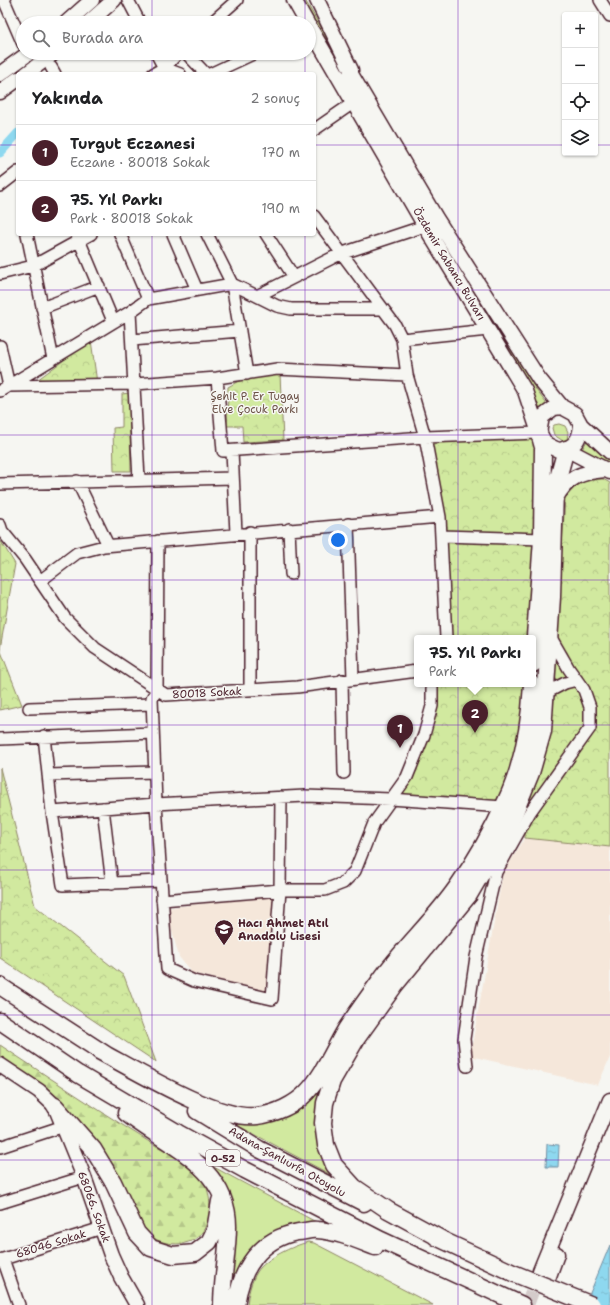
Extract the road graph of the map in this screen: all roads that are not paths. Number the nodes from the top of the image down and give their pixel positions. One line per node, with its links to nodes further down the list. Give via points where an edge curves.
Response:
1 (4, 0): 15 (street)
2 (114, 0): 10 (main road)
3 (128, 0): 11 (street)
4 (237, 0): 12 (street)
5 (294, 0): 13 (main road, Özdemir Sabancı Bulvarı)
6 (317, 0): 68 (main road, Özdemir Sabancı Bulvarı, via 351,74 436,218 539,379)
7 (600, 0): 14 (street)
8 (91, 1): 9 (main road)
9 (74, 16)
10 (96, 16)
11 (136, 16)
12 (219, 16)
13 (303, 16)
14 (610, 16)
15 (16, 27)
16 (316, 38): 32 (main road, Özdemir Sabancı Bulvarı)
17 (16, 60): 29 (main road)
18 (45, 60): 24 (main road)
19 (160, 60): 23 (street)
20 (171, 60): 23 (street)
21 (193, 60): 27 (street)
22 (240, 60): 28 (street)
23 (164, 68): 25 (street); 26 (street)
24 (29, 72)
25 (157, 72)
26 (175, 72)
27 (204, 72)
28 (214, 72)
29 (0, 74)
30 (16, 80): 31 (main road)
31 (0, 92)
32 (353, 103): 33 (street); 37 (main road, Özdemir Sabancı Bulvarı)
33 (316, 129)
34 (16, 175): 35 (street)
35 (0, 186)
36 (316, 219): 44 (street)
37 (425, 226): 44 (street); 57 (main road, Özdemir Sabancı Bulvarı)
38 (27, 236): 45 (street)
39 (121, 236): 52 (street)
40 (174, 236): 50 (street)
41 (208, 236): 48 (street)
42 (267, 236): 47 (street)
43 (78, 237): 45 (street); 49 (street)
44 (340, 254): 47 (street); 54 (street)
45 (33, 266): 46 (street); 53 (street)
46 (0, 274)
47 (294, 277): 51 (street)
48 (232, 284): 50 (street); 51 (street); 58 (street)
49 (99, 286): 53 (street); 56 (street)
50 (197, 290): 52 (street)
51 (256, 296): 54 (street, via 277,306 291,308)
52 (148, 299): 55 (street)
53 (42, 308): 62 (street)
54 (383, 309): 59 (street)
55 (130, 312): 56 (street); 60 (street)
56 (113, 321): 62 (street)
57 (488, 330): 59 (street); 70 (main road, Özdemir Sabancı Bulvarı, via 525,391)
58 (240, 332): 60 (street); 63 (street)
59 (402, 339): 64 (street)
60 (132, 340): 66 (street)
61 (0, 346): 67 (street)
62 (53, 359): 67 (street)
63 (247, 374): 64 (street, via 277,369); 65 (street)
64 (407, 375): 71 (street)
65 (216, 378): 66 (street); 73 (street, via 223,451)
66 (135, 384): 67 (street); 77 (street)
67 (4, 388)
68 (562, 406): 69 (main road, Özdemir Sabancı Bulvarı, via 575,414); 70 (main road, via 554,408 542,417)
69 (581, 425): 72 (main road, via 581,434 577,441); 74 (main road, Özdemir Sabancı Bulvarı)
70 (539, 433): 71 (street); 72 (main road, Özdemir Sabancı Bulvarı, via 546,444 558,450); 88 (highway, via 543,447)
71 (425, 437): 73 (street); 81 (street)
72 (566, 449): 75 (main road, Özdemir Sabancı Bulvarı); 80 (highway)
73 (232, 451): 76 (street)
74 (610, 452)
75 (608, 471): 80 (main road, via 585,472 576,476 563,486)
76 (233, 478): 77 (street); 86 (street)
77 (139, 479): 78 (street)
78 (77, 482): 79 (street); 90 (street)
79 (0, 484)
80 (555, 500): 94 (highway)
81 (440, 517): 82 (street); 87 (street)
82 (348, 524): 84 (street); 98 (street)
83 (0, 525): 92 (street, 80018 Sokak)
84 (289, 529): 85 (street); 91 (street)
85 (250, 532): 86 (street); 103 (street)
86 (236, 533): 89 (street)
87 (442, 536): 88 (street); 93 (street)
88 (542, 539): 95 (highway)
89 (158, 541): 90 (street); 102 (street)
90 (108, 545): 92 (street, via 77,553)
91 (290, 574)
92 (40, 581): 102 (street, 80018 Sokak, via 65,618 95,648)
93 (446, 635)
94 (550, 636): 95 (highway); 96 (street)
95 (537, 663): 96 (street); 104 (highway)
96 (569, 669): 99 (street)
97 (414, 671): 98 (street, 80018 Sokak)
98 (348, 679): 103 (street, 80018 Sokak, via 297,687); 111 (street)
99 (577, 680): 104 (street); 126 (street, via 590,707 590,728 530,812 496,872 476,957 466,1024 464,1039)
100 (432, 687): 114 (street, via 432,706 424,735 407,777)
101 (532, 687): 116 (highway, via 527,732 518,769)
102 (157, 690): 103 (street, 80018 Sokak, via 166,695); 105 (street, via 152,698)
103 (250, 690)
104 (546, 693): 138 (highway, via 543,731 532,773 493,854 469,894 394,985 357,1038 332,1081 325,1103 323,1123 326,1145 334,1166 354,1187 388,1210)
105 (152, 704): 106 (street); 107 (street)
106 (29, 708)
107 (153, 733): 108 (street); 110 (street)
108 (44, 736): 109 (street); 112 (street)
109 (0, 739)
110 (155, 772): 112 (street); 115 (street)
111 (344, 774)
112 (48, 775): 118 (street)
113 (281, 797): 114 (street); 115 (street); 121 (street)
114 (391, 799): 116 (street); 121 (street, via 374,823 355,871 342,883 325,890)
115 (156, 804): 117 (street); 119 (street)
116 (503, 807): 125 (highway, via 457,887 382,977 347,1028 322,1072 307,1092 292,1105 273,1113 256,1116 220,1112)
117 (103, 808): 118 (street); 120 (street)
118 (52, 812): 120 (street, via 63,885)
119 (161, 881): 120 (street); 122 (street)
120 (112, 884)
121 (280, 890): 122 (street); 122 (street, via 272,999 194,981 167,969)
122 (162, 900)
123 (0, 986): 125 (highway, Adana-Şanlıurfa Otoyolu / O-52)
124 (0, 1021): 128 (highway, O-52)
125 (99, 1051): 138 (highway, Adana-Şanlıurfa Otoyolu / O-52, via 259,1148 327,1185)
126 (468, 1066)
127 (3, 1069): 130 (main road, via 39,1091)
128 (78, 1074): 135 (highway, via 136,1121 182,1151 204,1169); 140 (highway, O-52, via 178,1134 252,1174 334,1217)
129 (610, 1100): 131 (main road, via 544,1273)
130 (55, 1106): 132 (main road, 68066. Sokak); 135 (highway, via 93,1148 113,1182 137,1233 151,1248 173,1255 195,1253 209,1242 215,1230)
131 (610, 1125)
132 (64, 1126): 133 (street); 134 (main road, 68066. Sokak)
133 (0, 1147)
134 (84, 1177): 136 (street); 137 (main road, 68066. Sokak)
135 (222, 1194): 143 (highway, via 228,1224)
136 (0, 1204)
137 (102, 1228): 139 (street, 68046 Sokak); 142 (main road, 68066. Sokak, via 121,1277)
138 (445, 1241): 146 (highway, Adana-Şanlıurfa Otoyolu / O-52, bridge, via 513,1273)
139 (1, 1259): 141 (street)
140 (456, 1275): 144 (highway, via 349,1237 316,1230 288,1234 267,1244 249,1265 239,1285); 145 (highway, O-52)
141 (18, 1305)
142 (138, 1305)
143 (222, 1305)
144 (236, 1305)
145 (522, 1305)
146 (592, 1305)

